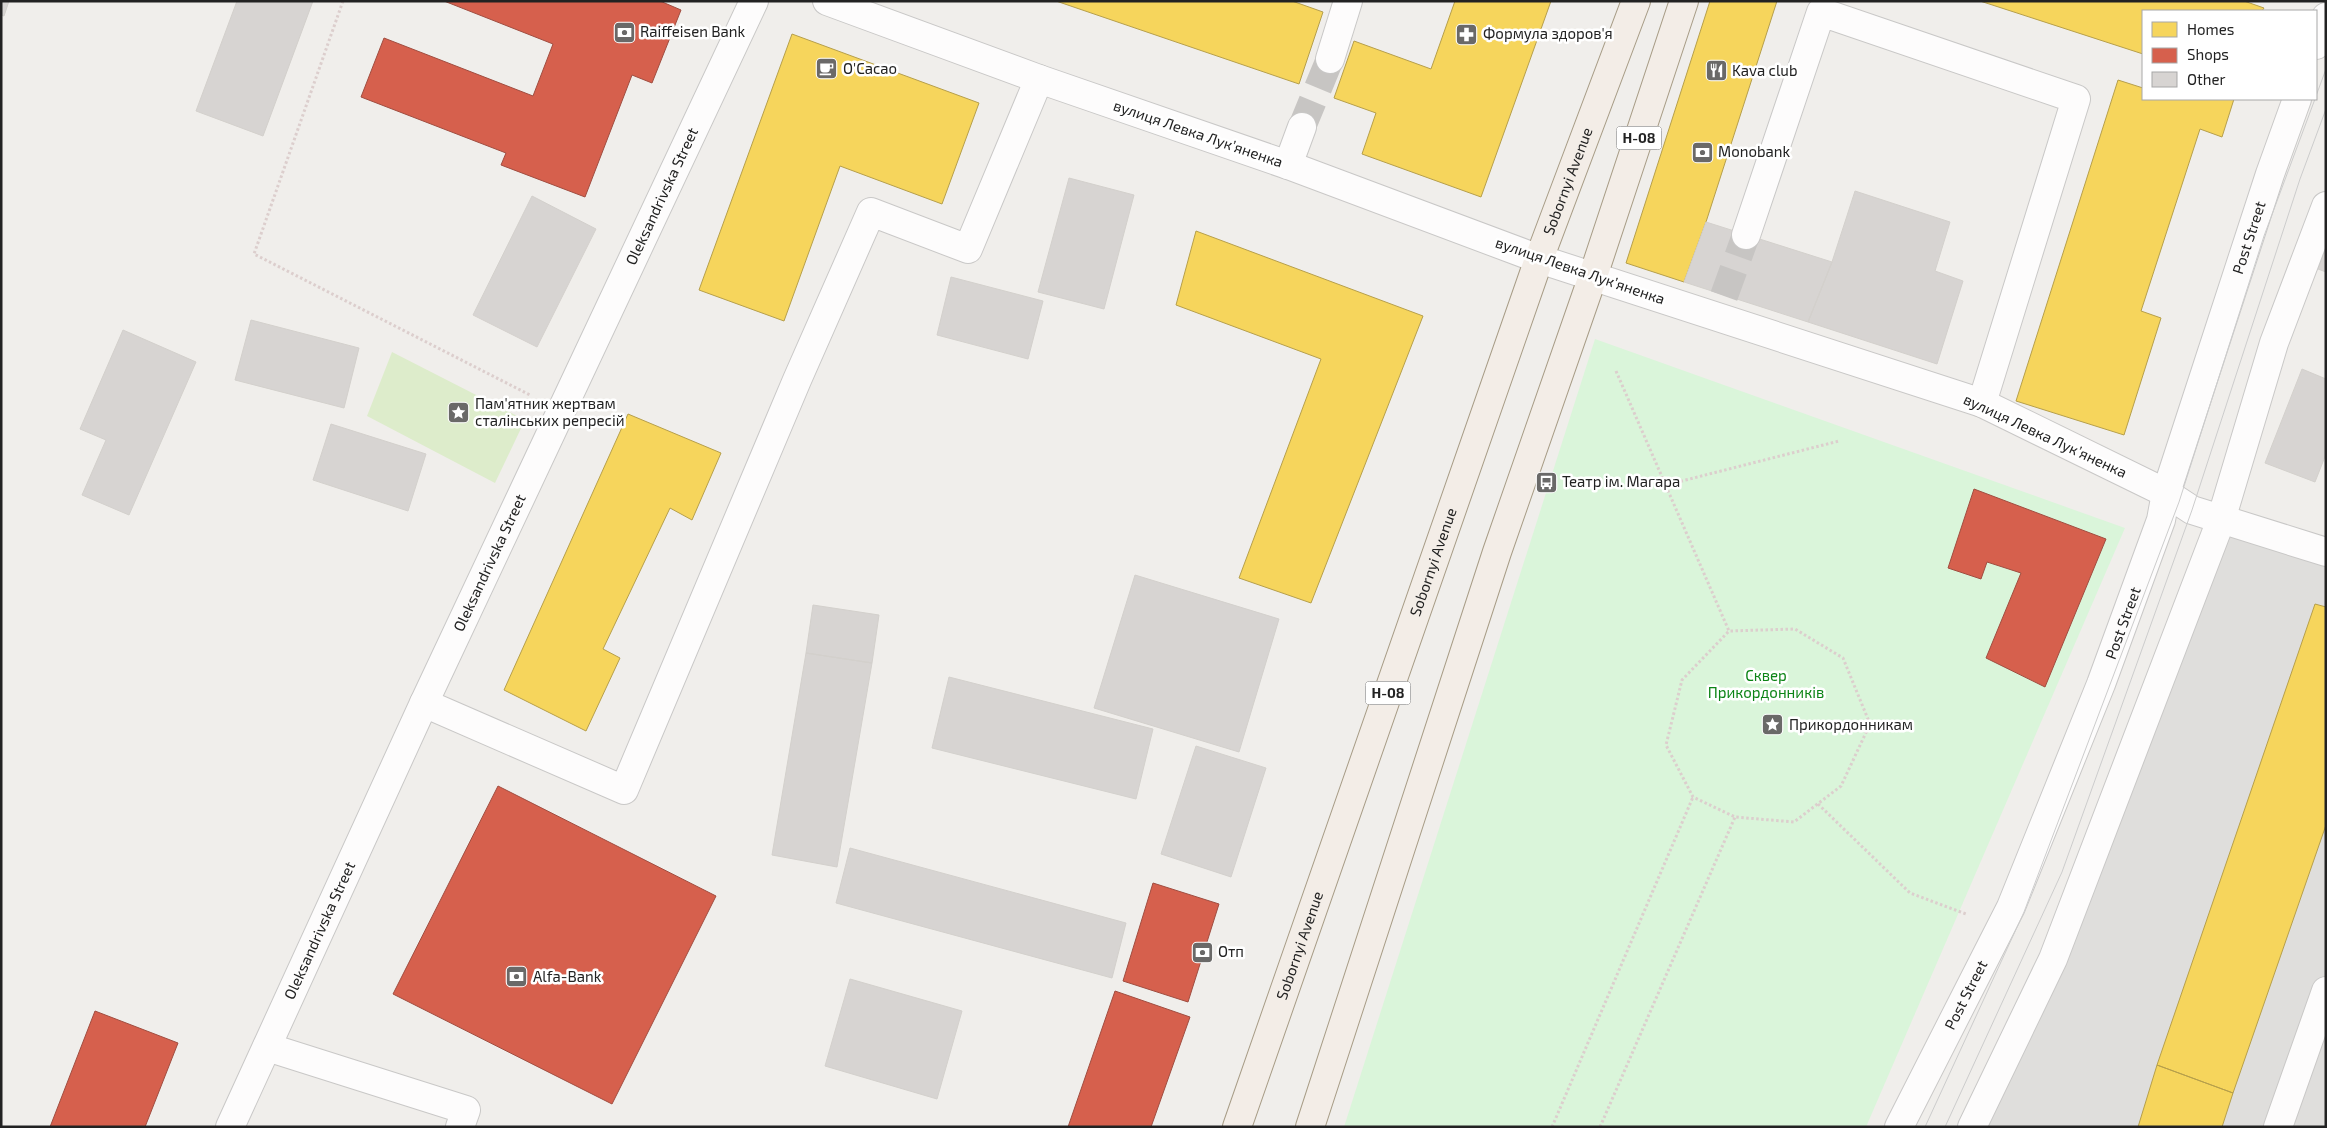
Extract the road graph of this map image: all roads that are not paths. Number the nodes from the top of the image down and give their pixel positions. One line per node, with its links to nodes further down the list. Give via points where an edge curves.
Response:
1 (754, 1): 21 (street, Oleksandrivska Street)
2 (826, 1): 9 (street, вулиця Левка Лукʼяненка)
3 (1348, 1): 8 (street)
4 (1636, 1): 15 (main road, Sobornyi Avenue / Н-08)
5 (1684, 1): 16 (main road, Н-08)
6 (2326, 17): 7 (street)
7 (2317, 42)
8 (1330, 59)
9 (1039, 79): 12 (street, вулиця Левка Лукʼяненка); 21 (street, via 968,249 871,212 624,790)
10 (2297, 100): 18 (street, Post Street)
11 (1302, 127): 12 (street)
12 (1288, 165): 15 (street, вулиця Левка Лукʼяненка)
13 (2326, 206): 19 (street, via 2274,343)
14 (1746, 235): 17 (street, via 1821,12 2076,99)
15 (1539, 259): 16 (street, вулиця Левка Лукʼяненка); 26 (main road, Sobornyi Avenue / Н-08)
16 (1593, 276): 17 (street, вулиця Левка Лукʼяненка, via 1721,306); 27 (main road, Н-08, via 1494,562)
17 (1982, 403): 18 (street, вулиця Левка Лукʼяненка)
18 (2166, 493): 19 (street, вулиця Левка Лукʼяненка, via 2192,510); 28 (street, Post Street, via 2161,520 2101,684 2011,907)
19 (2221, 520): 20 (street, вулиця Левка Лукʼяненка); 29 (street, via 2053,959)
20 (2326, 552)
21 (424, 703): 23 (street, Oleksandrivska Street)
22 (2326, 991): 30 (street)
23 (267, 1047): 24 (street, Oleksandrivska Street); 25 (street, via 466,1110)
24 (230, 1127)
25 (460, 1127)
26 (1237, 1127)
27 (1310, 1127)
28 (1899, 1127)
29 (1972, 1127)
30 (2278, 1127)

